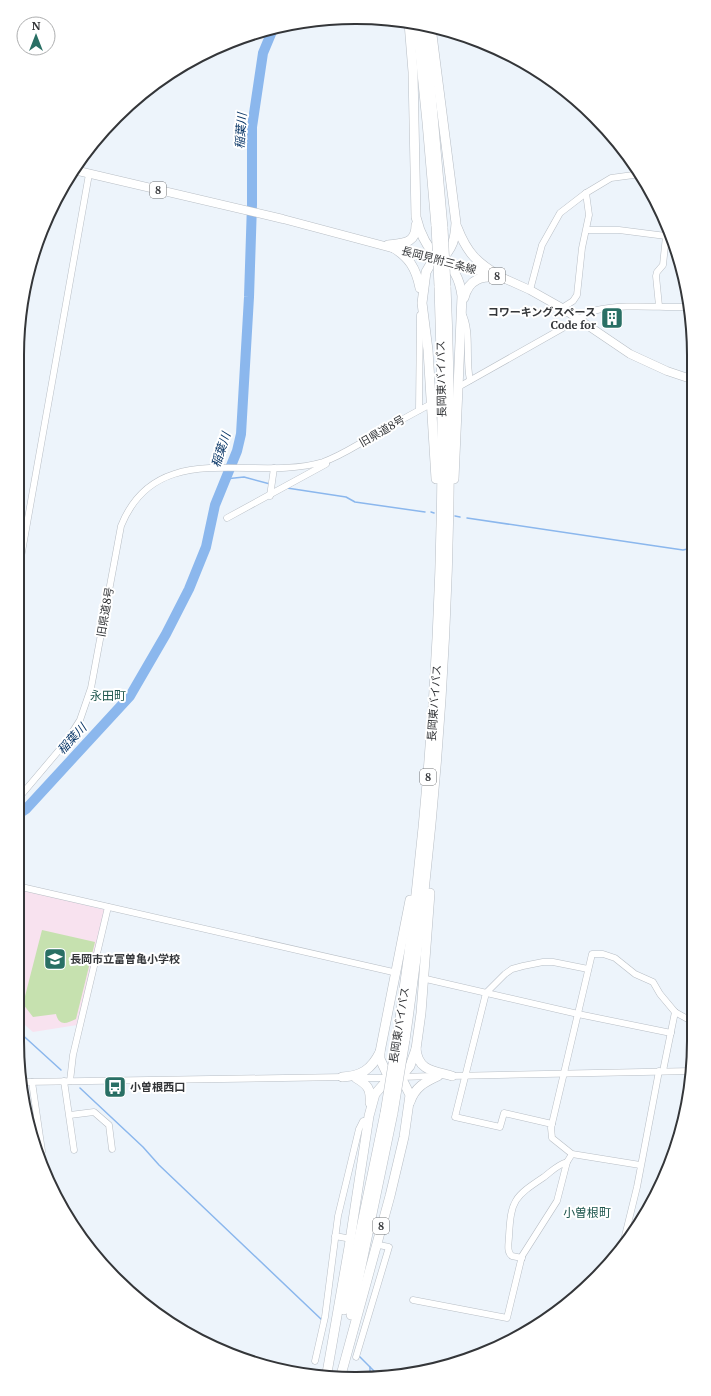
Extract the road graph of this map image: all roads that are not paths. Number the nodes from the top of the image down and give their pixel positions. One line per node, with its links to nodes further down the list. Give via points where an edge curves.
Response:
1 (409, 28): 9 (highway, via 414,94)
2 (418, 30): 11 (highway, 長岡東バイパス / 8)
3 (425, 31): 11 (highway, 長岡東バイパス / 8)
4 (433, 33): 10 (highway)
5 (80, 172): 6 (main road, 8)
6 (88, 174): 15 (main road, 長岡見附三条線 / 8); 37 (street)
7 (634, 175): 8 (street, via 611,178)
8 (586, 194): 12 (street, via 589,215); 19 (street, via 560,213 545,236)
9 (416, 217): 15 (highway, via 415,235 412,239); 16 (highway, via 421,235 430,250)
10 (456, 222): 16 (highway, via 453,245); 17 (highway, via 463,243 470,254)
11 (439, 227): 18 (highway, 長岡東バイパス / 8, bridge)
12 (587, 230): 13 (street, via 619,230); 23 (street, via 582,248 576,299)
13 (664, 236)
14 (666, 239): 21 (street, via 663,265 656,276)
15 (389, 246): 16 (main road, 長岡見附三条線 / 8); 20 (highway, via 403,254 413,265)
16 (440, 259): 17 (main road, 長岡見附三条線 / 8); 20 (highway, via 430,265 426,272); 24 (highway, via 451,266 459,281)
17 (501, 277): 19 (main road, 長岡見附三条線 / 8); 24 (highway, via 472,281 466,288)
18 (442, 286): 34 (highway, 長岡東バイパス / 8); 36 (highway, 長岡東バイパス / 8, via 449,354)
19 (530, 290): 23 (main road, 長岡見附三条線 / 8)
20 (423, 304): 30 (street, via 420,314); 34 (highway, via 436,492)
21 (659, 306): 22 (street); 25 (street, via 603,308 587,313)
22 (683, 307)
23 (562, 308): 25 (main road, 長岡見附三条線 / 8)
24 (462, 309): 27 (street, via 466,321 467,367); 36 (highway, via 454,489)
25 (579, 319): 26 (main road, 長岡見附三条線 / 8, via 630,354); 27 (street)
26 (687, 378)
27 (470, 380): 28 (street)
28 (462, 384)
29 (429, 405): 30 (street, 旧県道8号)
30 (419, 410): 31 (street, 旧県道8号)
31 (344, 453): 32 (street, 旧県道8号, via 311,465); 33 (street)
32 (274, 468): 33 (street); 40 (street, 旧県道8号, via 184,471 165,477 146,489 130,507 117,540 93,677 80,720 66,742)
33 (270, 496): 35 (street)
34 (441, 512): 38 (highway, 長岡東バイパス / 8)
35 (227, 518)
36 (449, 522): 39 (highway, 長岡東バイパス / 8, via 443,682)
37 (24, 545)
38 (431, 748): 51 (highway, 長岡東バイパス / 8); 53 (highway, 8, via 406,924)
39 (436, 768): 51 (highway, 長岡東バイパス / 8, via 420,930); 52 (highway, 8, via 424,979)
40 (24, 792)
41 (24, 888): 42 (street)
42 (108, 907): 44 (street); 64 (street)
43 (588, 969): 46 (street, via 553,962 523,966 505,974); 47 (street, via 592,954 615,958 635,974 653,982); 48 (street)
44 (393, 972)
45 (426, 979): 46 (street)
46 (486, 993): 48 (street); 59 (street)
47 (676, 1012): 49 (street); 50 (street)
48 (578, 1014): 50 (street); 56 (street)
49 (687, 1018)
50 (671, 1033): 54 (street)
51 (401, 1040): 68 (highway, 長岡東バイパス / 8, bridge)
52 (416, 1049): 58 (highway, via 416,1055 423,1067 431,1072); 61 (highway, 8, via 410,1066)
53 (380, 1052): 60 (highway, via 374,1064 366,1071); 63 (highway)
54 (661, 1071): 55 (street); 56 (street); 77 (street)
55 (685, 1071)
56 (564, 1074): 59 (street); 71 (street)
57 (438, 1076): 58 (street); 61 (street); 67 (highway, via 416,1089)
58 (452, 1076): 59 (street)
59 (465, 1076): 71 (street, via 455,1118 500,1127 504,1113)
60 (342, 1077): 62 (street); 64 (street)
61 (401, 1077): 63 (street); 67 (highway, 8)
62 (356, 1078): 63 (street); 70 (highway, via 365,1083 370,1090)
63 (389, 1078): 70 (highway, 8, via 375,1094)
64 (67, 1081): 66 (street); 69 (street)
65 (27, 1082): 66 (street)
66 (32, 1082): 72 (street)
67 (410, 1102): 89 (highway, 8, via 390,1196)
68 (389, 1113): 87 (highway, 長岡東バイパス / 8); 88 (highway, 長岡東バイパス / 8, via 370,1227)
69 (70, 1115): 73 (street, via 94,1112 109,1125); 74 (street)
70 (369, 1118): 79 (street, via 363,1121 359,1129); 86 (highway, 8)
71 (552, 1124): 75 (street, via 552,1138)
72 (41, 1144)
73 (112, 1149)
74 (74, 1150)
75 (572, 1154): 76 (street); 77 (street)
76 (567, 1162): 82 (street, via 557,1201); 82 (street, via 530,1185 514,1203 509,1219 508,1250 512,1256)
77 (640, 1165): 78 (street)
78 (626, 1232)
79 (335, 1236): 80 (street); 85 (street, via 324,1324)
80 (346, 1238)
81 (379, 1245): 84 (street, via 389,1247)
82 (522, 1258): 83 (street, via 507,1318)
83 (414, 1300)
84 (356, 1357)
85 (315, 1361)
86 (328, 1370)
87 (329, 1371)
88 (338, 1371)
89 (342, 1371)

